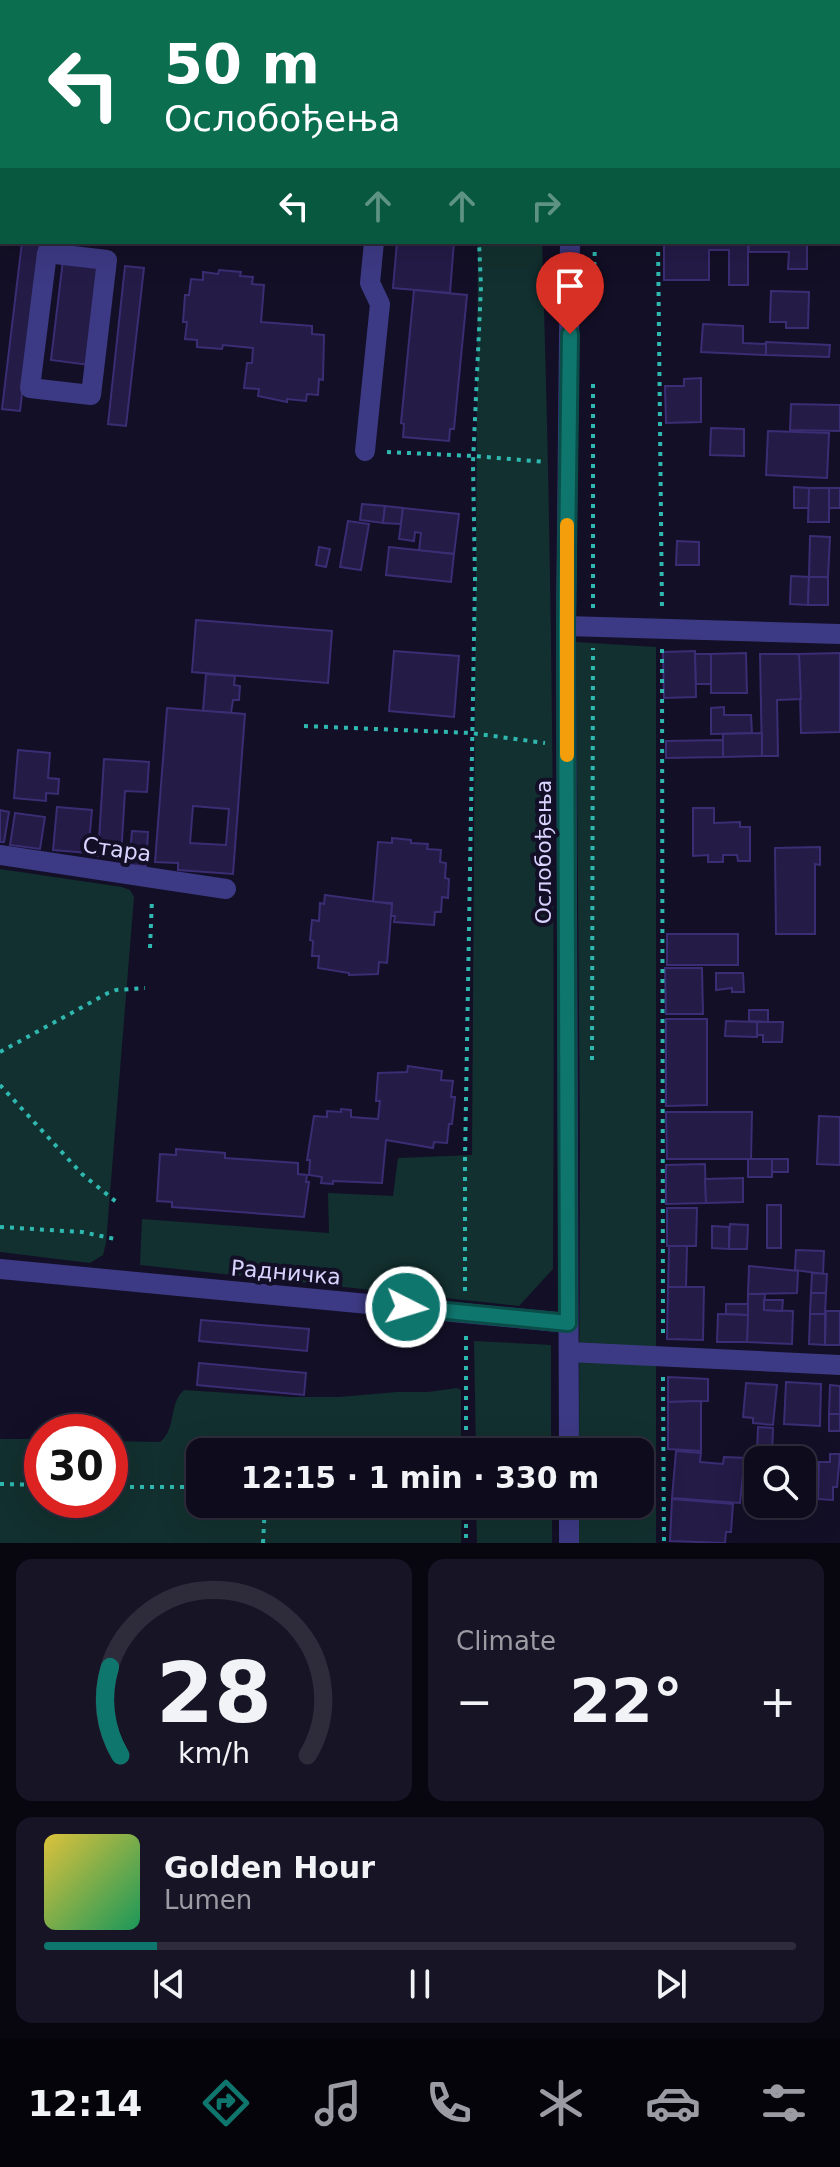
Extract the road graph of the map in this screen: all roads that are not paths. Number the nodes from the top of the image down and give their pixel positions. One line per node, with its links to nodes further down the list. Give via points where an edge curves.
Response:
1 (374, 244): 4 (street, via 370,283 380,304)
2 (571, 245): 5 (street, Ослобођења)
3 (90, 250): 3 (street, via 107,260 91,395 30,388 47,253)
4 (365, 451)
5 (566, 626): 6 (street); 10 (street, Ослобођења)
6 (840, 634)
7 (0, 855): 8 (street, Стара)
8 (226, 889)
9 (0, 1269): 10 (street, Радничка)
10 (568, 1323): 11 (street, Ослобођења)
11 (569, 1352): 12 (street); 13 (street, Ослобођења)
12 (840, 1365)
13 (569, 1438)
14 (569, 1518): 15 (street)
15 (569, 1543)

